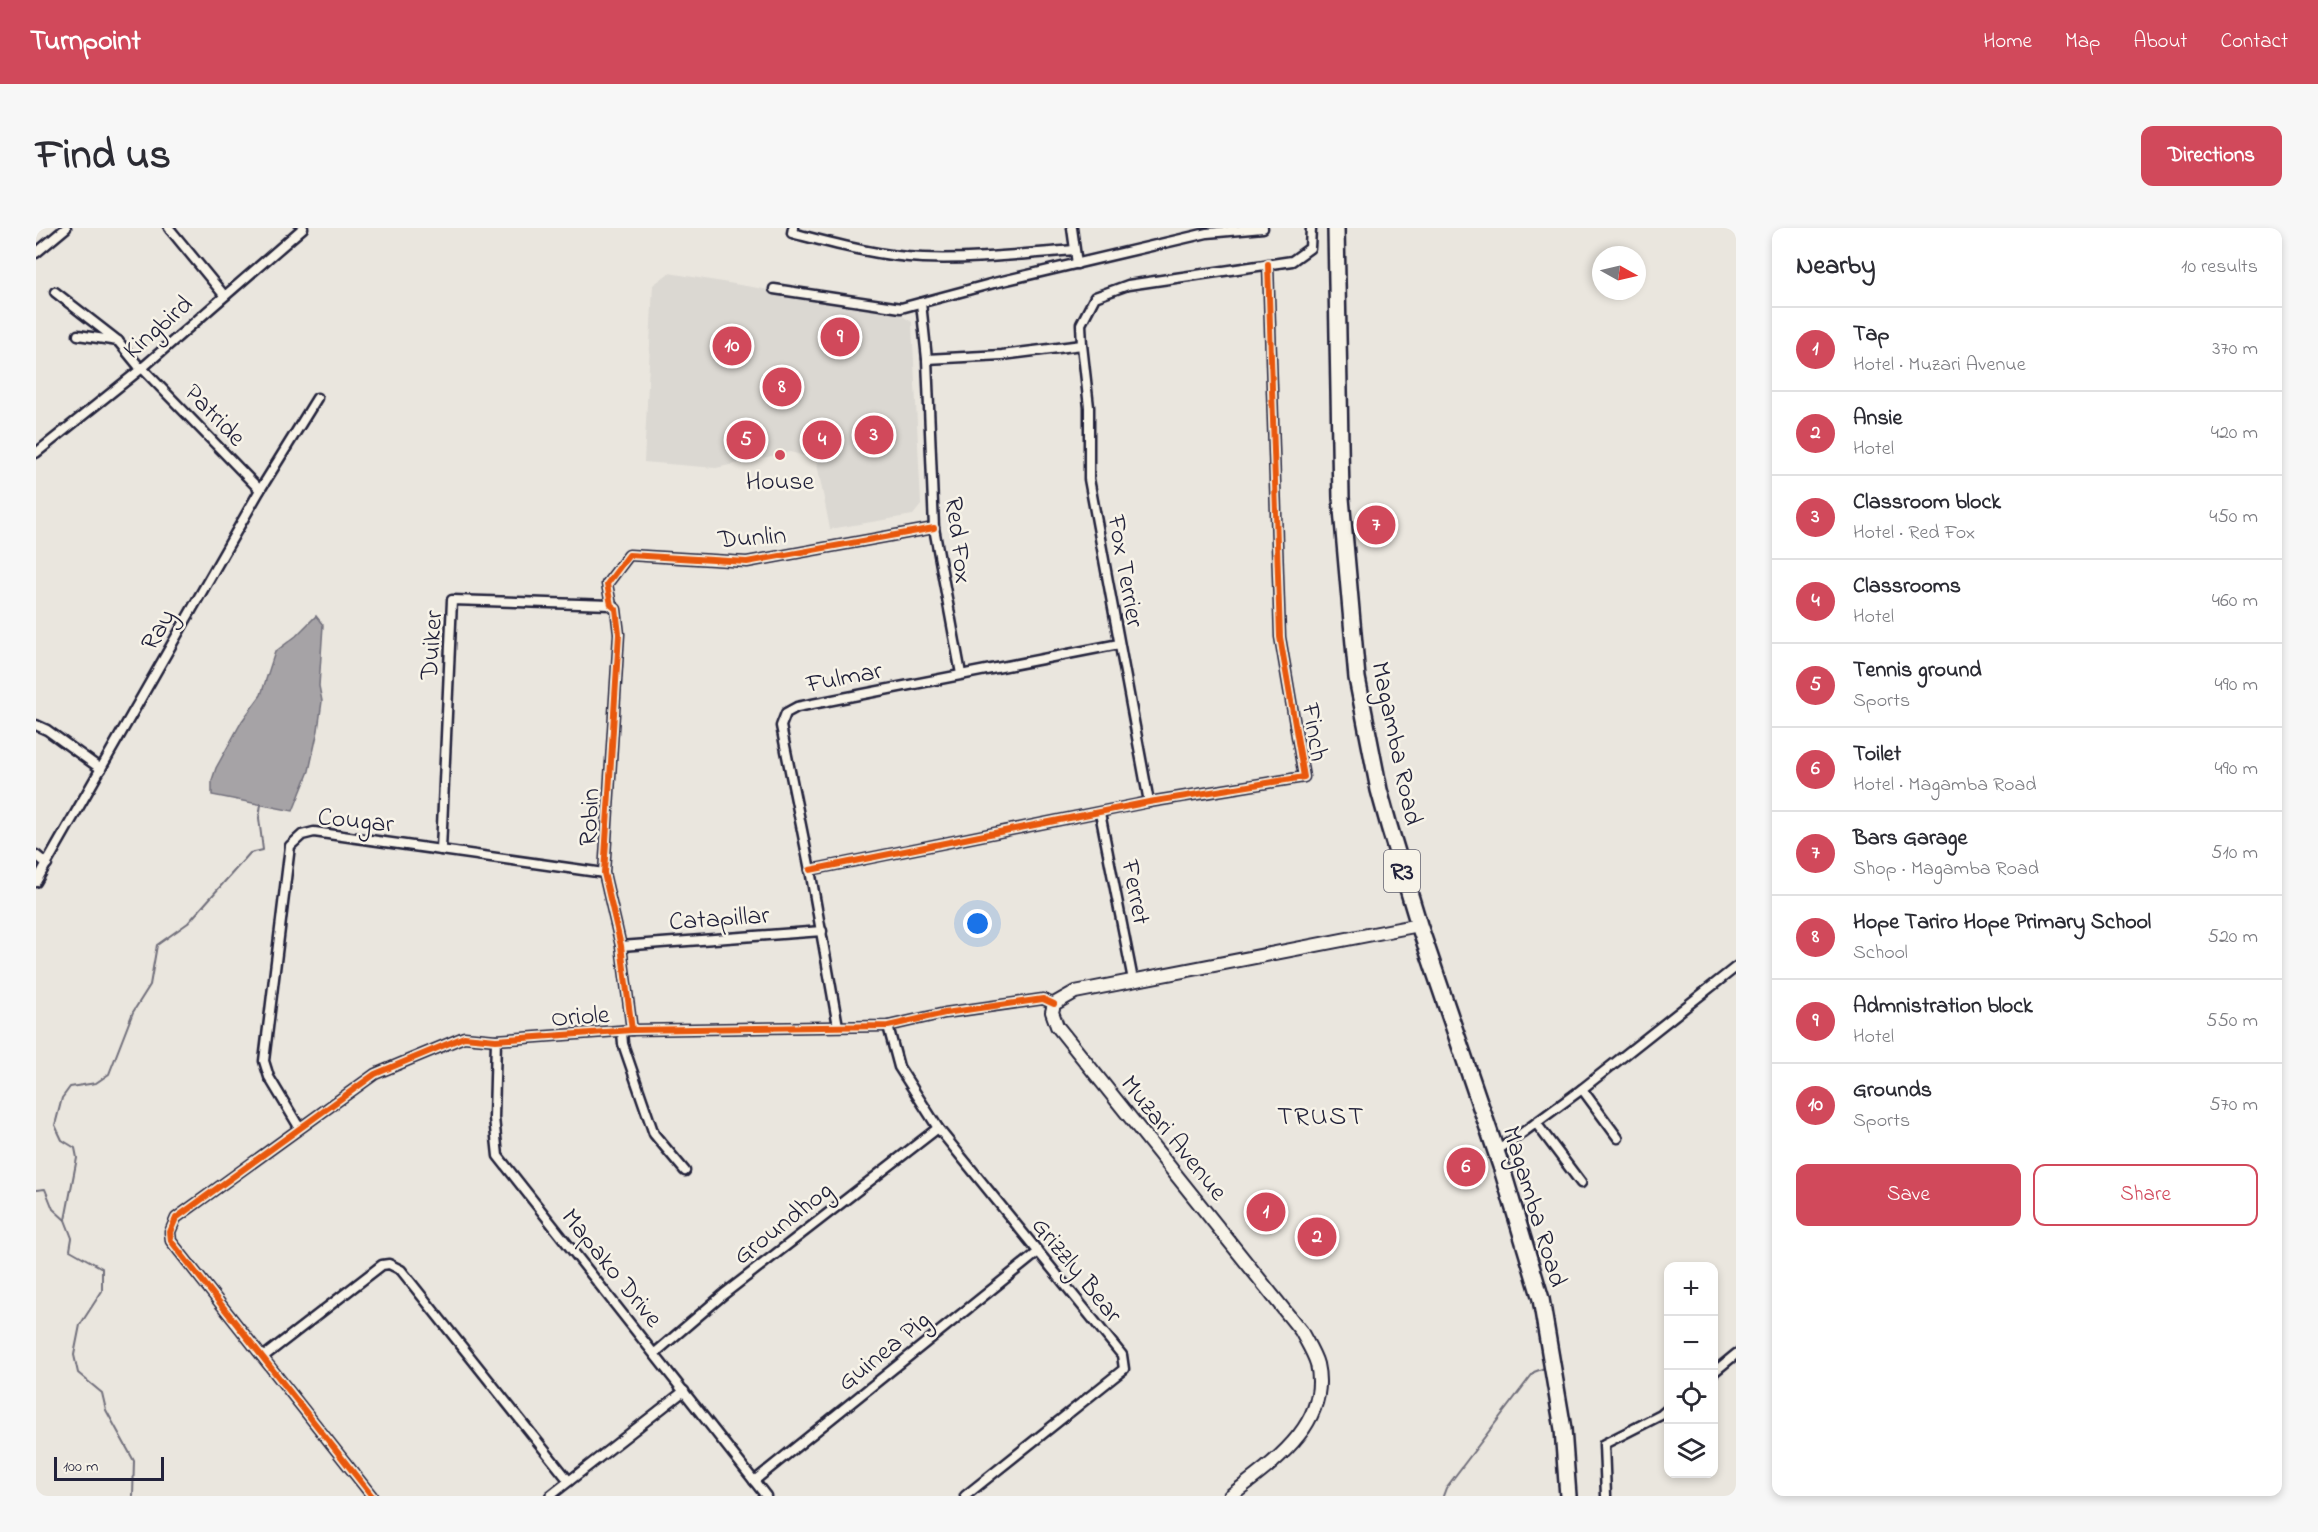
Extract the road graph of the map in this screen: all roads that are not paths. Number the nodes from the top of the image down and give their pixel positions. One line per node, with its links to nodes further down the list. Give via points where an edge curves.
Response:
1 (66, 228): 10 (street)
2 (169, 228): 15 (street)
3 (303, 228): 15 (street, Kingbird)
4 (793, 228): 9 (street, via 792,233 851,248 921,258)
5 (1072, 228): 9 (street)
6 (1263, 228): 11 (street, via 1207,233)
7 (1311, 228): 12 (street, Fox Terrier, via 1310,248 1292,261)
8 (1336, 228): 39 (highway, Magamba Road / R3, via 1341,498 1357,678 1379,790)
9 (1074, 250): 11 (street)
10 (36, 253)
11 (1077, 264): 16 (street)
12 (1268, 264): 19 (street, Fox Terrier, via 1128,285 1095,297 1082,324); 31 (street, Finch, via 1280,637 1304,777)
13 (774, 289): 16 (street, via 878,306 901,308)
14 (55, 292): 18 (street, Patride)
15 (224, 295): 21 (street, Kingbird)
16 (921, 303): 20 (street, Red Fox)
17 (78, 335): 18 (street)
18 (118, 341): 21 (street, Patride)
19 (1082, 345): 20 (street); 27 (street, Fox Terrier, via 1089,407 1089,479)
20 (927, 359): 25 (street, Red Fox)
21 (142, 368): 23 (street, Kingbird); 24 (street, Patride)
22 (318, 398): 24 (street, Ray)
23 (36, 453)
24 (260, 489): 30 (street, Ray)
25 (934, 528): 26 (street, Dunlin, via 747,562 629,555 607,584); 28 (street, Red Fox)
26 (611, 605): 33 (street, Duiker, via 452,600); 37 (street, Robin, via 616,609 618,634)
27 (1119, 644): 28 (street, Fulmar); 31 (street, Fox Terrier)
28 (961, 675): 36 (street, Fulmar, via 797,707 786,713 781,726)
29 (36, 725): 30 (street)
30 (101, 769): 35 (street, Ray)
31 (1149, 802): 32 (street, Finch)
32 (1100, 813): 36 (street, Finch); 43 (street, Ferret)
33 (441, 850): 37 (street, Cougar); 52 (street, Cougar, via 314,832 302,835 290,846 264,1061 269,1077)
34 (36, 855): 35 (street)
35 (47, 864): 38 (street, Ray)
36 (810, 870): 40 (street, Fulmar)
37 (604, 873): 41 (street, Robin)
38 (36, 882)
39 (1419, 925): 43 (street); 55 (highway, Magamba Road / R3)
40 (822, 930): 41 (street, Catapillar); 45 (street, Fulmar)
41 (621, 946): 47 (street, Robin)
42 (1736, 967): 50 (street)
43 (1133, 980): 44 (street, via 1075,992)
44 (1054, 1004): 46 (street, Oriole, via 1043,999 945,1013); 67 (street, Muzari Avenue, via 1052,1012 1058,1026 1301,1330 1317,1363 1319,1389 1314,1412 1292,1445)
45 (838, 1026): 46 (street, Oriole); 47 (street, Oriole)
46 (888, 1026): 53 (street, Grizzly Bear, via 899,1066)
47 (632, 1030): 48 (street, Oriole)
48 (622, 1031): 49 (street, Oriole); 56 (street, via 654,1134)
49 (496, 1040): 52 (street, Oriole, via 464,1037 375,1074); 59 (street, Mapako Drive, via 494,1118 498,1156)
50 (1582, 1089): 51 (street); 54 (street)
51 (1536, 1123): 55 (street); 57 (street)
52 (299, 1127): 61 (street, Oriole, via 176,1218 170,1232 171,1241)
53 (938, 1128): 58 (street, Grizzly Bear); 59 (street, Groundhog, via 724,1294)
54 (1618, 1138)
55 (1496, 1151): 73 (highway, Magamba Road / R3, via 1540,1299 1563,1429)
56 (686, 1172)
57 (1581, 1183)
58 (1038, 1253): 65 (street, Guinea Pig); 71 (street, Grizzly Bear, via 1122,1356 1124,1369)
59 (655, 1353): 63 (street, Mapako Drive)
60 (1736, 1354): 62 (street)
61 (263, 1357): 66 (street, via 389,1263 401,1270); 68 (street)
62 (1716, 1370)
63 (684, 1390): 65 (street, Mapako Drive); 66 (street)
64 (1664, 1412): 74 (street, via 1604,1444)
65 (754, 1480): 70 (street, Mapako Drive)
66 (569, 1481): 69 (street)
67 (1245, 1492): 72 (street, Muzari Avenue)
68 (372, 1496)
69 (550, 1496)
70 (766, 1496)
71 (966, 1496)
72 (1230, 1496)
73 (1568, 1496)
74 (1606, 1496)

